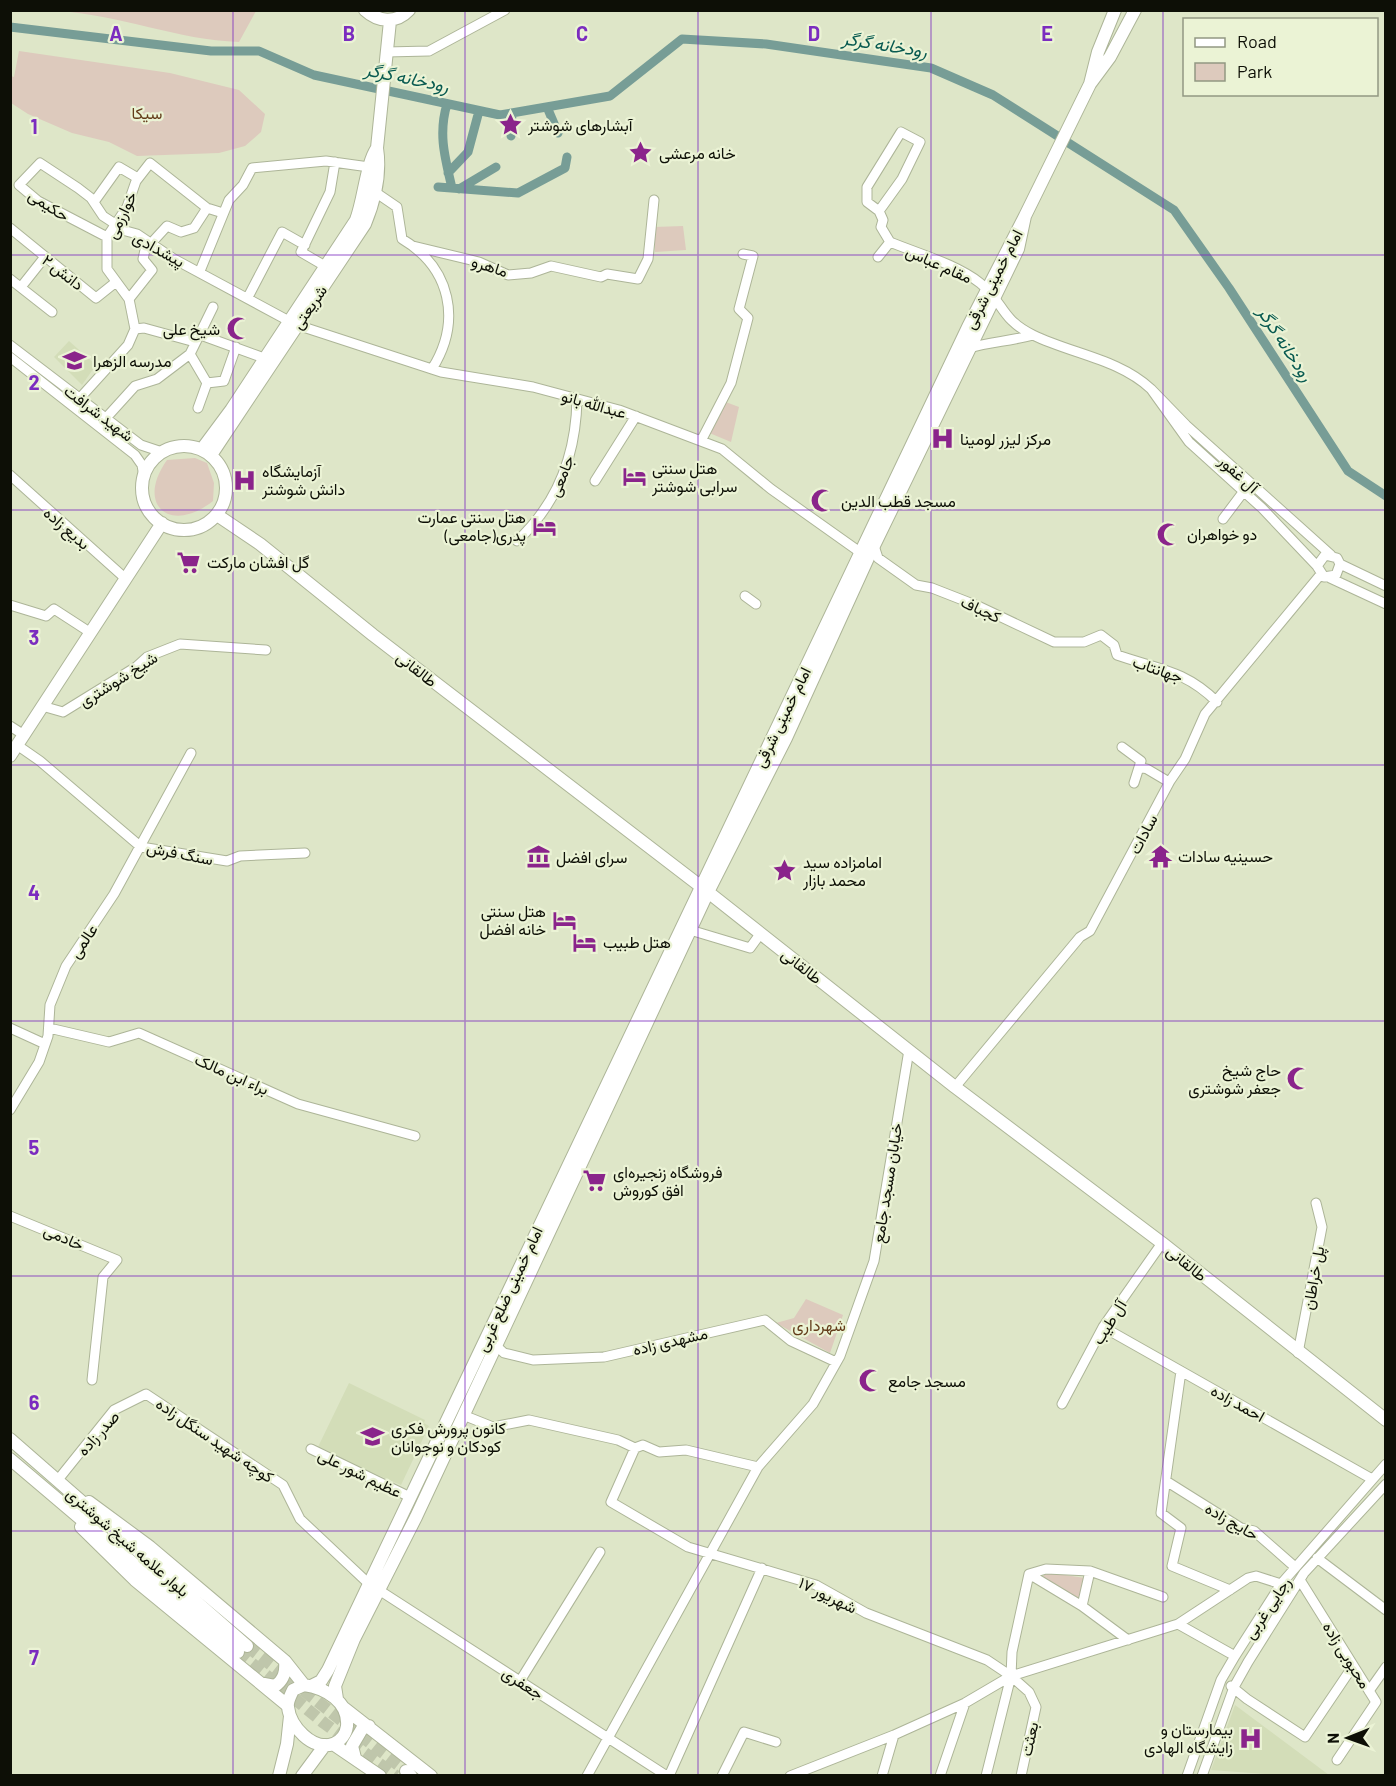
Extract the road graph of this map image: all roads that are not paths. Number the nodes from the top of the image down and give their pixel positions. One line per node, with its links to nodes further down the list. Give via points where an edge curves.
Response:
1 (365, 10): 6 (main road, via 373,17)
2 (409, 10): 6 (main road)
3 (505, 10): 7 (street, via 429,51)
4 (1115, 10): 8 (main road)
5 (1135, 10): 8 (main road, via 1110,57)
6 (390, 21): 7 (main road)
7 (386, 52): 9 (main road)
8 (1090, 84): 35 (main road, امام خمینی شرقی, via 1025,216 1018,249)
9 (378, 143): 12 (main road, شریعتی); 14 (main road, شریعتی)
10 (335, 162): 12 (street); 19 (street, via 252,168); 25 (street, via 330,192)
11 (40, 163): 16 (street, پیشدادی); 22 (street, حکیمی, via 19,185 38,201)
12 (369, 166): 30 (main road, شریعتی, via 356,220)
13 (136, 181): 16 (street, via 136,177 120,167); 17 (street, via 150,163); 20 (street, خوارزمی)
14 (375, 192): 26 (street, via 397,207 402,239); 40 (main road, شریعتی, via 365,224)
15 (654, 200): 26 (street, ماهرو, via 648,259 638,279 607,274 601,277 551,266 508,275 479,262)
16 (93, 202): 20 (street, پیشدادی, via 103,216)
17 (207, 208): 19 (street); 24 (street, via 194,228 182,232 167,226)
18 (879, 211): 18 (street, via 867,202 867,187 901,132 920,142); 23 (street, via 881,227)
19 (223, 213): 31 (street)
20 (116, 224): 22 (street, خوارزمی); 24 (street, پیشدادی)
21 (10, 228): 29 (street, دانش ۲)
22 (107, 237): 33 (street, خوارزمی, via 107,268)
23 (890, 242): 28 (street); 35 (street, مقام عباس, via 958,270)
24 (150, 244): 31 (street, پیشدادی); 37 (street, via 143,259 152,270)
25 (305, 245): 30 (street, via 301,252); 36 (street, via 282,232)
26 (413, 246): 50 (street, via 439,271 450,309 440,356)
27 (743, 254): 58 (street, via 753,256 739,309 748,318 730,383)
28 (878, 257)
29 (44, 258): 33 (street, دانش ۲, via 96,298); 34 (street)
30 (325, 266): 40 (main road, شریعتی)
31 (200, 271): 36 (street, پیشدادی)
32 (10, 279): 34 (street)
33 (116, 282): 37 (street, خوارزمی)
34 (21, 287): 39 (street)
35 (990, 293): 42 (street, آل غفور, via 1014,326); 46 (main road, امام خمینی شرقی); 70 (main road, امام خمینی شرقی)
36 (248, 297): 40 (street, پیشدادی)
37 (129, 299): 41 (street)
38 (213, 307): 43 (street)
39 (52, 312)
40 (293, 323): 49 (main road, شریعتی); 50 (street, عبدالله بانو); 60 (main road, شریعتی)
41 (135, 329): 43 (street); 53 (street, via 128,345)
42 (1033, 335): 46 (street); 52 (street, آل غفور, via 1138,376)
43 (197, 338): 45 (street); 47 (street)
44 (10, 345): 53 (street, شهید شرافت)
45 (236, 347): 49 (street); 51 (street, via 224,381)
46 (969, 348): 69 (main road, امام خمینی شرقی)
47 (190, 354): 51 (street); 57 (street, via 158,379 135,386)
48 (10, 357): 62 (street, شهید شرافت, via 135,455)
49 (264, 358): 60 (main road, شریعتی)
50 (432, 369): 54 (street, عبدالله بانو)
51 (207, 383): 55 (street)
52 (1151, 389): 64 (street, آل غفور, via 1189,442); 71 (street, آل غفور)
53 (80, 398): 57 (street, شهید شرافت)
54 (577, 399): 56 (street, عبدالله بانو); 68 (street, جامعی, via 567,466 550,504)
55 (198, 408)
56 (636, 416): 58 (street, عبدالله بانو); 63 (street)
57 (106, 418): 59 (street, شهید شرافت, via 141,445)
58 (701, 441): 70 (street, عبدالله بانو, via 722,449)
59 (162, 452): 60 (main road, via 176,446); 62 (main road)
60 (206, 452): 65 (main road, via 224,473 227,488)
61 (10, 475): 74 (street, بدیع زاده)
62 (144, 477): 67 (main road, via 145,503)
63 (595, 481)
64 (1244, 491): 66 (street); 73 (street, آل غفور)
65 (217, 515): 67 (main road, via 197,528 179,529); 94 (main road, طالقانی, via 260,544)
66 (1223, 519)
67 (162, 523): 74 (main road)
68 (517, 541)
69 (874, 546): 70 (main road, امام خمینی شرقی); 81 (street, کجباف, via 878,558 916,585 978,606 1054,642 1084,642)
70 (864, 555): 94 (main road, امام خمینی شرقی, via 786,738)
71 (1331, 555): 72 (street, آل غفور); 73 (street, via 1325,555)
72 (1340, 564): 73 (street, via 1336,575); 75 (street, آل غفور)
73 (1323, 573): 78 (street); 83 (street, سادات)
74 (126, 579): 80 (main road)
75 (1386, 586)
76 (744, 596): 77 (street)
77 (756, 604)
78 (1386, 604)
79 (10, 605): 80 (street, via 46,616 54,609)
80 (91, 633): 84 (main road)
81 (1101, 635): 83 (street, جهانتاب, via 1114,645 1117,655 1200,685)
82 (266, 650): 84 (street, شیخ شوشتری, via 180,644 147,657 63,712)
83 (1217, 702): 90 (street, سادات, via 1205,714 1185,759)
84 (42, 706): 86 (main road)
85 (10, 726): 86 (street, سنگ فرش)
86 (17, 745): 92 (street, سنگ فرش)
87 (1122, 747): 89 (street, via 1141,761)
88 (191, 753): 92 (street, عالمی)
89 (1139, 767): 90 (street); 91 (street)
90 (1169, 782): 101 (street, سادات, via 1090,931 1080,937)
91 (1134, 783)
92 (141, 847): 93 (street, سنگ فرش, via 227,861 240,856); 98 (street, عالمی, via 66,966 50,1005)
93 (305, 853)
94 (704, 889): 95 (main road, امام خمینی ضلع غربی); 100 (main road, طالقانی); 108 (main road, امام خمینی ضلع غربی)
95 (690, 930): 96 (street, via 750,948); 108 (main road, امام خمینی ضلع غربی)
96 (758, 937)
97 (10, 1028): 99 (street)
98 (49, 1028): 99 (street, عالمی); 103 (street, براء ابن مالک, via 109,1042 139,1033 298,1104)
99 (45, 1044): 102 (street, عالمی, via 39,1062)
100 (909, 1050): 101 (main road, طالقانی); 110 (street, خیابان مسجد جامع, via 874,1261)
101 (955, 1086): 106 (main road, طالقانی)
102 (10, 1110)
103 (416, 1136)
104 (1316, 1203): 109 (street, پل خراطان, via 1322,1227)
105 (10, 1216): 112 (street, خادمی, via 117,1260 103,1277)
106 (1162, 1243): 107 (street, آل طیب); 109 (main road, طالقانی)
107 (1103, 1328): 111 (street, احمد زاده); 114 (street, آل طیب)
108 (491, 1341): 110 (street, مشهدی زاده, via 504,1353 532,1360 604,1357 765,1320 791,1341); 115 (main road, امام خمینی ضلع غربی); 128 (main road, امام خمینی ضلع غربی)
109 (1298, 1353): 116 (main road, طالقانی)
110 (836, 1362): 122 (street, via 813,1404)
111 (1181, 1371): 123 (street, احمد زاده); 125 (street)
112 (92, 1380)
113 (146, 1394): 124 (street, صدر زاده, via 114,1410); 138 (street, کوچه شهید سنگل زاده, via 283,1485 300,1519)
114 (1062, 1404)
115 (464, 1415): 118 (street, via 493,1427 529,1420 618,1440); 140 (main road, امام خمینی ضلع غربی)
116 (1386, 1420)
117 (10, 1439): 124 (main road, بلوار علامه شیخ شوشتری)
118 (635, 1448): 122 (street, via 643,1445 659,1452 686,1450); 131 (street, ۱۷ شهریور, via 611,1502 688,1547)
119 (311, 1449): 128 (street, عظیم شور علی)
120 (10, 1459): 129 (main road, بلوار علامه شیخ شوشتری)
121 (1386, 1464): 123 (street, رجایی غربی)
122 (758, 1467): 131 (street)
123 (1372, 1479): 133 (street, رجایی غربی)
124 (57, 1481): 127 (main road, بلوار علامه شیخ شوشتری)
125 (1166, 1481): 133 (street, حایج زاده, via 1240,1528 1254,1531); 141 (street, via 1161,1513 1181,1528 1172,1566)
126 (1386, 1484): 132 (street, رجایی غربی)
127 (75, 1495): 129 (main road, بلوار علامه شیخ شوشتری, via 214,1615 242,1649); 148 (main road, via 101,1509 150,1547)
128 (410, 1497): 138 (main road, امام خمینی ضلع غربی)
129 (72, 1510): 155 (main road, via 75,1521 135,1580)
130 (600, 1552): 154 (street)
131 (712, 1554): 134 (street, ۱۷ شهریور); 164 (street)
132 (1317, 1558): 137 (street, رجایی غربی); 144 (street)
133 (1295, 1567): 139 (street, رجایی غربی)
134 (762, 1568): 152 (street, ۱۷ شهریور, via 816,1585 866,1613 987,1660); 174 (street)
135 (1090, 1571): 136 (street, via 1046,1569); 142 (street); 143 (street)
136 (1029, 1574): 143 (street); 152 (street, via 1012,1652)
137 (1299, 1580): 149 (street, محبوبی زاده); 157 (street, رجایی غربی)
138 (368, 1583): 140 (street, کوچه شهید سنگل زاده); 151 (main road, امام خمینی ضلع غربی)
139 (1281, 1584): 141 (street, via 1256,1575); 147 (street, رجایی غربی)
140 (380, 1590): 151 (main road, امام خمینی ضلع غربی); 154 (street, جعفری)
141 (1230, 1590): 145 (street)
142 (1163, 1598)
143 (1082, 1606): 146 (street)
144 (1386, 1610)
145 (1178, 1624): 146 (street); 147 (street)
146 (1128, 1640): 152 (street)
147 (1235, 1656): 153 (street, رجایی غربی)
148 (285, 1661): 155 (main road, via 280,1683); 156 (main road)
149 (1353, 1666): 157 (street, via 1305,1737 1247,1700); 158 (street, محبوبی زاده)
150 (1386, 1667): 158 (street)
151 (333, 1673): 156 (main road, امام خمینی ضلع غربی); 159 (main road, امام خمینی ضلع غربی)
152 (1011, 1676): 160 (street); 179 (street); 180 (street, بعثت, via 1029,1692 1036,1707)
153 (1221, 1680): 157 (street); 181 (street, رجایی غربی)
154 (520, 1681): 164 (street, جعفری)
155 (264, 1684): 161 (main road)
156 (308, 1686): 159 (main road); 161 (main road, via 293,1689)
157 (1234, 1687): 182 (street, رجایی غربی)
158 (1369, 1692): 168 (street, محبوبی زاده, via 1376,1702)
159 (340, 1703): 162 (main road); 166 (main road, via 347,1718 346,1731 341,1739)
160 (965, 1703): 163 (street); 178 (street)
161 (288, 1710): 166 (main road, via 297,1730 314,1742); 169 (main road, via 287,1744)
162 (369, 1726): 167 (main road, via 362,1729 352,1746); 172 (main road)
163 (894, 1735): 176 (street); 177 (street)
164 (609, 1738): 173 (street); 174 (street, جعفری)
165 (776, 1742): 175 (street, via 744,1732)
166 (329, 1744): 167 (main road); 170 (main road)
167 (356, 1758): 171 (main road)
168 (1337, 1760)
169 (279, 1776)
170 (302, 1776)
171 (380, 1776)
172 (431, 1776)
173 (587, 1776)
174 (668, 1776)
175 (722, 1776)
176 (790, 1776)
177 (882, 1776)
178 (940, 1776)
179 (986, 1776)
180 (1022, 1776)
181 (1187, 1776)
182 (1202, 1776)

